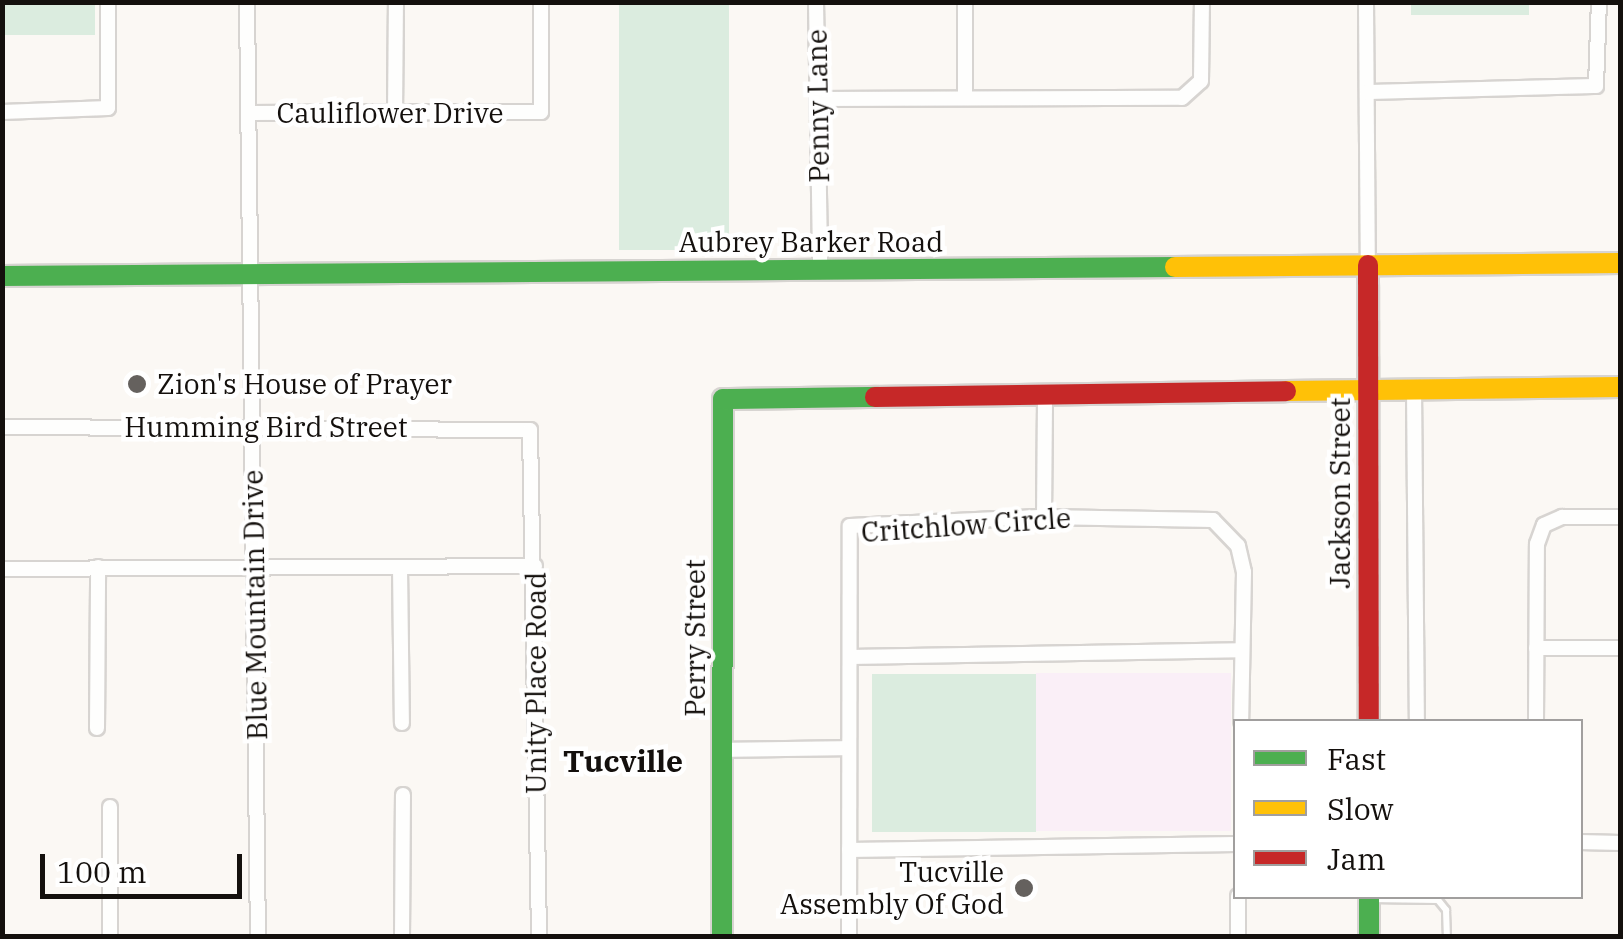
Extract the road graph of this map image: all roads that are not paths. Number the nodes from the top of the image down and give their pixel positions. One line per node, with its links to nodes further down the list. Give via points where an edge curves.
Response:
1 (108, 2): 13 (street, via 108,108)
2 (247, 2): 14 (street, Blue Mountain Drive)
3 (396, 2): 15 (street)
4 (542, 2): 15 (street, Cauliflower Drive, via 541,112)
5 (816, 2): 11 (street, Penny Lane)
6 (965, 2): 12 (street)
7 (1202, 2): 12 (street, via 1195,93)
8 (1366, 2): 10 (street)
9 (1599, 2): 10 (street, via 1596,86)
10 (1367, 92): 17 (street)
11 (818, 98): 12 (street); 18 (street, Penny Lane)
12 (965, 98)
13 (2, 112)
14 (249, 113): 15 (street, Cauliflower Drive); 19 (street, Blue Mountain Drive)
15 (395, 113)
16 (1620, 262): 17 (street, Aubrey Barker Road)
17 (1368, 264): 18 (street, Aubrey Barker Road); 22 (street, Jackson Street)
18 (820, 269): 19 (street, Aubrey Barker Road)
19 (252, 274): 20 (street, Aubrey Barker Road); 25 (street, Blue Mountain Drive)
20 (2, 276)
21 (1620, 387): 23 (street)
22 (1368, 390): 23 (street); 24 (street); 40 (street, Jackson Street)
23 (1414, 390): 41 (street)
24 (1046, 394): 28 (street); 46 (street, Perry Street, via 723,398)
25 (253, 426): 26 (street, Humming Bird Street); 27 (street, Humming Bird Street); 33 (street, Blue Mountain Drive)
26 (2, 428)
27 (530, 430): 30 (street, Unity Place Road)
28 (1044, 517): 37 (street, Critchlow Circle, via 1213,520 1226,528 1244,572); 38 (street, Critchlow Circle, via 850,526)
29 (1620, 517): 35 (street, via 1562,517 1544,525)
30 (536, 566): 32 (street); 59 (street, Unity Place Road)
31 (98, 567): 33 (street); 34 (street); 44 (street)
32 (400, 567): 33 (street); 43 (street)
33 (254, 568): 57 (street, Blue Mountain Drive)
34 (2, 569)
35 (1536, 648): 36 (street); 42 (street)
36 (1620, 648)
37 (1239, 650): 38 (street); 39 (street, Critchlow Circle)
38 (850, 657): 45 (street, Critchlow Circle)
39 (1241, 719)
40 (1369, 719)
41 (1418, 719)
42 (1536, 719)
43 (402, 723)
44 (97, 728)
45 (850, 748): 46 (street); 52 (street, Critchlow Circle)
46 (722, 750): 60 (street, Perry Street)
47 (403, 794): 58 (street)
48 (110, 807): 56 (street)
49 (1583, 842): 50 (street)
50 (1620, 843)
51 (1233, 844): 52 (street)
52 (849, 850): 61 (street, Critchlow Circle)
53 (1238, 899): 62 (street)
54 (1369, 899): 63 (street)
55 (1383, 899): 64 (lane, via 1444,903)
56 (110, 936)
57 (258, 936)
58 (402, 936)
59 (539, 936)
60 (722, 936)
61 (849, 936)
62 (1238, 936)
63 (1370, 936)
64 (1447, 936)

